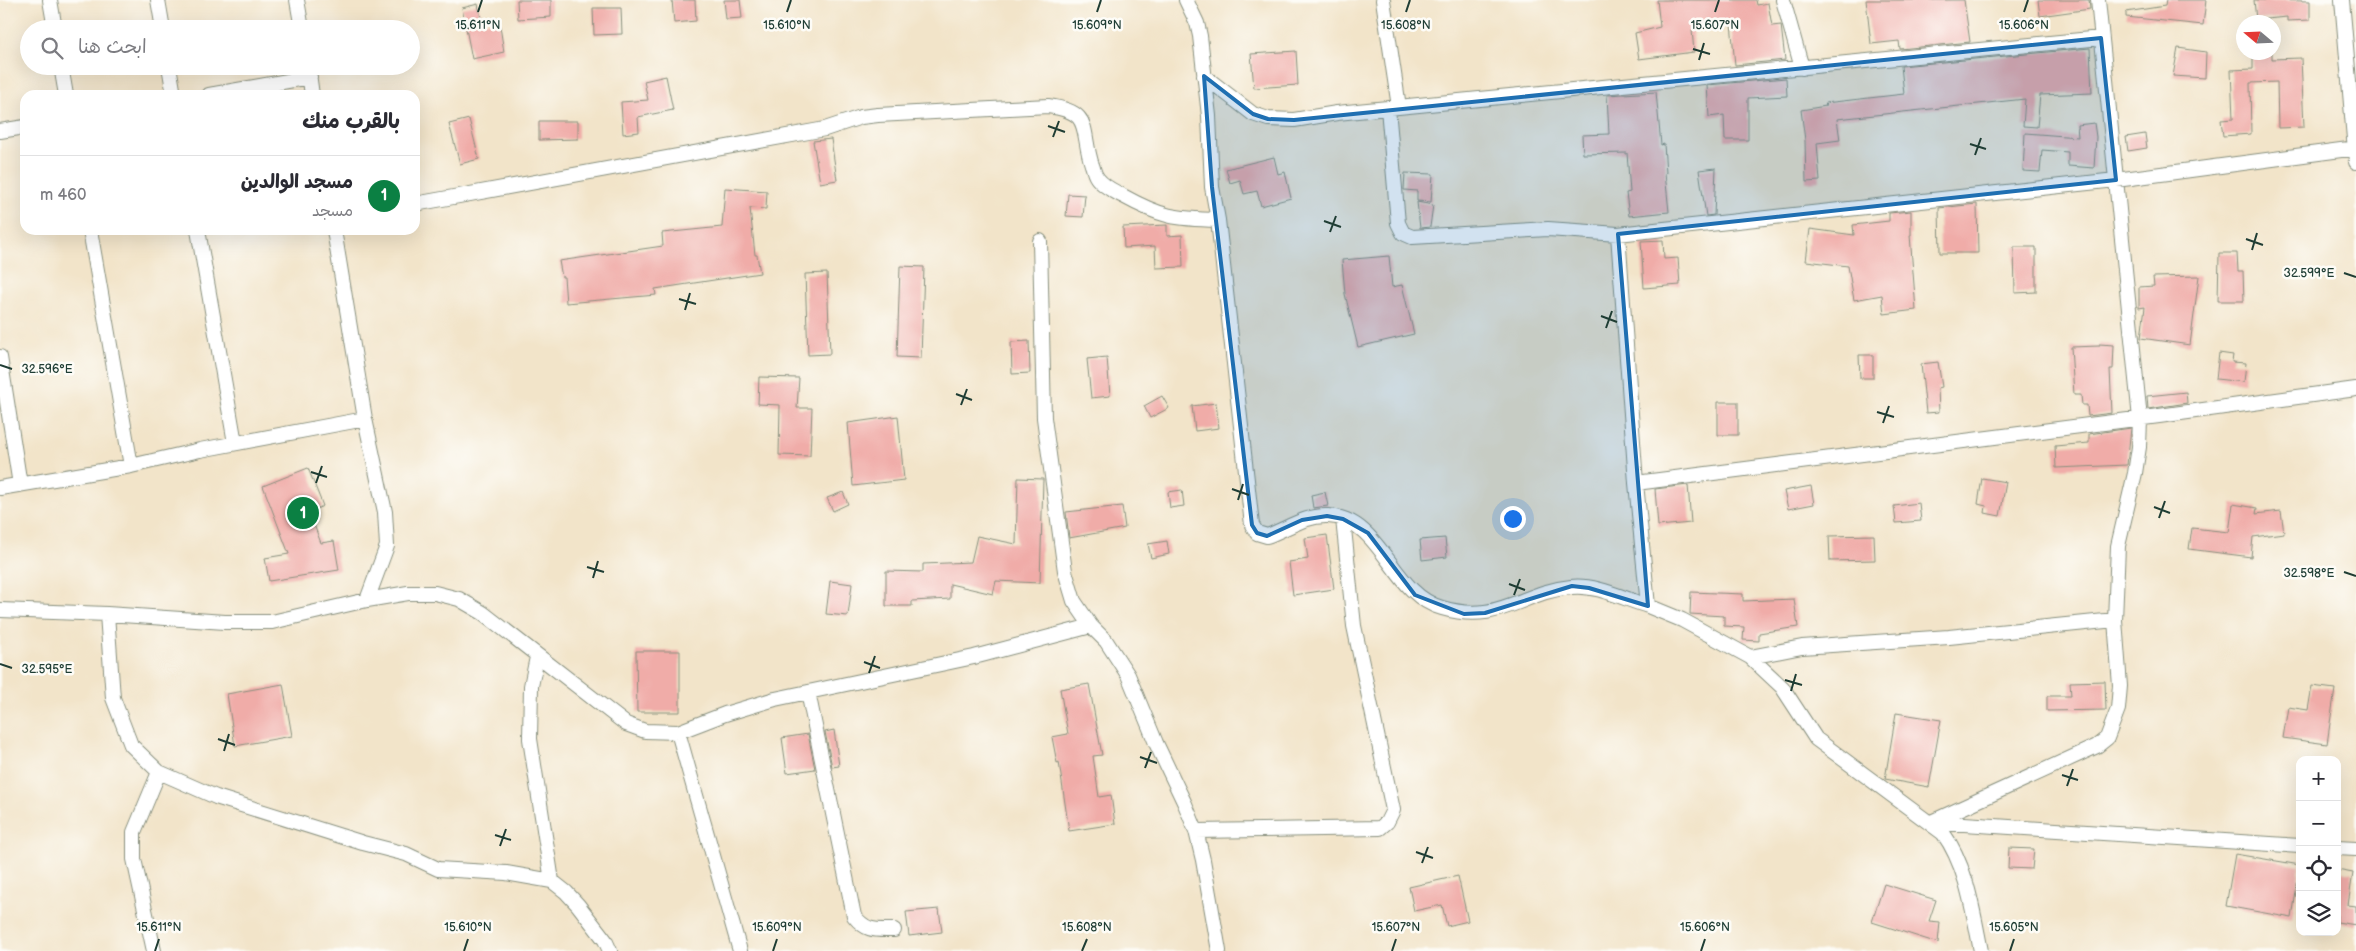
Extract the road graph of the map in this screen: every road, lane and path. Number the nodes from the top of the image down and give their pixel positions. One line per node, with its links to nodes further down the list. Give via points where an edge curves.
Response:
1 (50, 0): 9 (street)
2 (158, 0): 10 (street)
3 (298, 0): 11 (street)
4 (1186, 0): 18 (street, via 1197,23)
5 (1383, 0): 23 (street)
6 (1783, 0): 13 (street)
7 (2098, 0): 12 (street)
8 (2342, 0): 26 (street)
9 (53, 20)
10 (161, 20)
11 (301, 20)
12 (2102, 38): 13 (street); 28 (street)
13 (1802, 68): 23 (street)
14 (63, 75): 19 (street)
15 (171, 75): 20 (street)
16 (296, 75): 21 (street)
17 (309, 75): 22 (street)
18 (1204, 76): 23 (street, via 1253,114 1268,119 1294,120); 30 (street, via 1212,187)
19 (65, 90)
20 (173, 90)
21 (231, 90)
22 (311, 90)
23 (1393, 108): 31 (street, via 1398,223 1403,233 1420,237 1548,229)
24 (20, 128): 25 (street)
25 (0, 131)
26 (2355, 148): 27 (street); 28 (street)
27 (2356, 162)
28 (2116, 180): 31 (street); 39 (street)
29 (420, 203): 30 (street, via 824,129 861,117 1048,106 1066,108 1077,114 1096,177 1104,185 1157,214 1172,218)
30 (1218, 220): 45 (street, via 1252,524 1257,533 1267,536 1302,520 1327,516)
31 (1618, 234): 42 (street)
32 (91, 235): 41 (street)
33 (199, 235): 40 (street)
34 (335, 235): 38 (street)
35 (1040, 241): 51 (street, via 1044,418 1055,502 1074,602)
36 (0, 357): 43 (street)
37 (2356, 388): 39 (street)
38 (365, 419): 40 (street); 46 (street, via 385,512 387,546)
39 (2140, 419): 42 (street); 50 (street, via 2135,473 2118,546)
40 (235, 443): 41 (street)
41 (131, 466): 43 (street)
42 (1636, 483): 47 (street)
43 (20, 485): 44 (street)
44 (0, 488)
45 (1344, 519): 47 (street, via 1368,533 1415,595 1440,608 1464,614 1485,613 1572,586 1590,588); 58 (street, via 1354,626 1393,810 1380,828)
46 (366, 600): 49 (street, via 272,622); 52 (street, via 408,593 459,599 483,613)
47 (1648, 606): 53 (street, via 1682,620)
48 (0, 610): 49 (street)
49 (107, 614): 56 (street, via 114,698 131,745)
50 (2115, 620): 53 (street, via 1949,637 1802,647); 57 (street, via 2120,686 2118,709 2107,738 2097,746)
51 (1091, 626): 54 (street, via 974,657); 58 (street, via 1106,641 1128,675)
52 (537, 657): 55 (street, via 626,724 645,731); 62 (street, via 531,686 530,739)
53 (1750, 658): 57 (street, via 1782,687 1816,740)
54 (808, 692): 55 (street, via 725,714); 63 (street, via 854,916 862,926 871,930)
55 (678, 732): 66 (street)
56 (159, 772): 62 (street, via 216,797 406,854 438,870 506,873); 64 (street, via 134,832 134,859)
57 (1931, 822): 59 (street); 68 (street, via 1956,853)
58 (1196, 831): 67 (street)
59 (2296, 846)
60 (2341, 848): 61 (street)
61 (2356, 849)
62 (552, 882): 65 (street, via 578,905)
63 (894, 930)
64 (154, 951)
65 (610, 951)
66 (740, 951)
67 (1219, 951)
68 (1981, 951)

